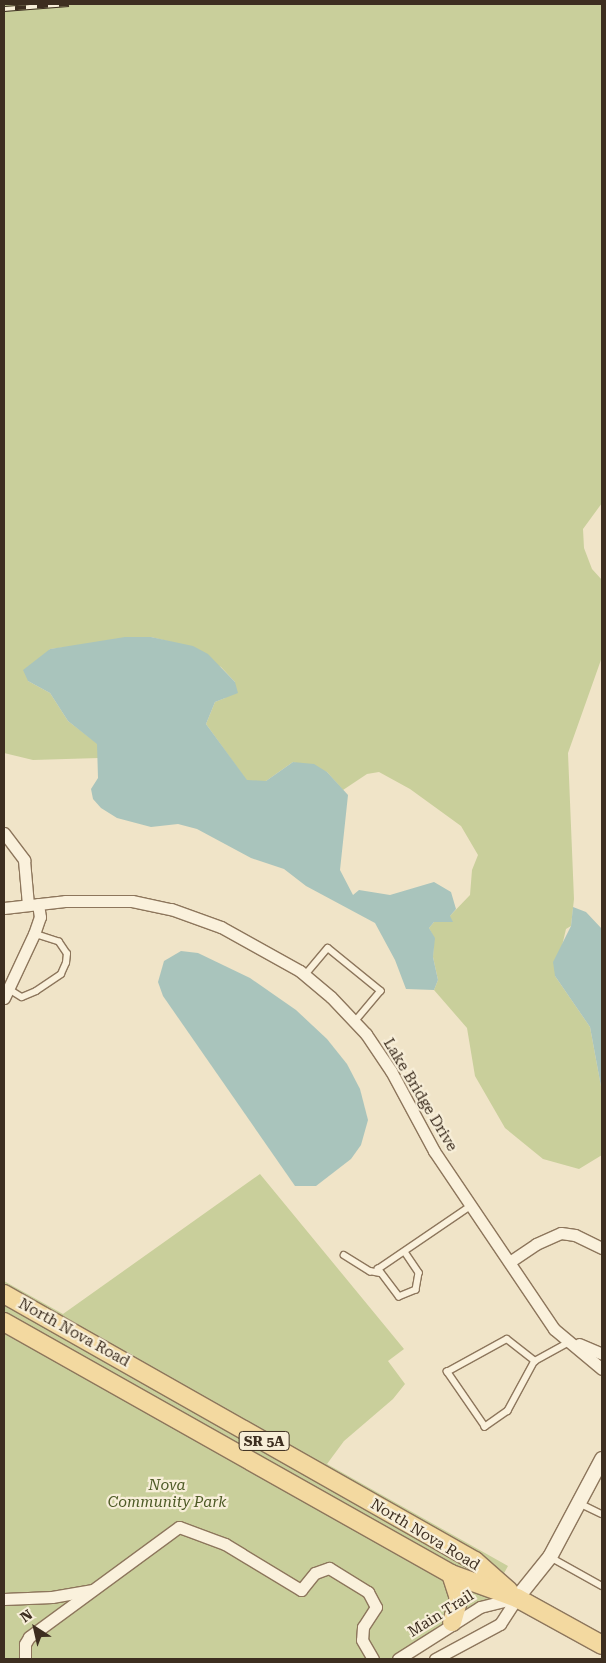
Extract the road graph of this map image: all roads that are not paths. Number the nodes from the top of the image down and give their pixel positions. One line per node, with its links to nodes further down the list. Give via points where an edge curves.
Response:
1 (4, 833): 2 (street, via 24,860)
2 (33, 904): 3 (street, Lake Bridge Drive); 4 (street, via 40,917); 5 (street, Lake Bridge Drive, via 132,901 171,909 264,948)
3 (4, 908)
4 (34, 934): 6 (street); 6 (lane, via 59,942 67,954 61,974 22,997)
5 (305, 975): 7 (street, Lake Bridge Drive, via 331,996); 7 (lane, via 328,948 381,991)
6 (7, 993)
7 (355, 1022): 8 (street, Lake Bridge Drive, via 392,1070 434,1151)
8 (472, 1205): 10 (lane); 12 (street, Lake Bridge Drive)
9 (602, 1248): 12 (street, via 561,1232)
10 (405, 1252): 13 (lane, via 378,1269); 13 (lane, via 419,1273 416,1290 399,1297)
11 (344, 1255): 13 (lane, via 370,1271)
12 (511, 1261): 17 (street, Lake Bridge Drive, via 554,1328)
13 (380, 1273)
14 (4, 1294): 15 (main road, North Nova Road / SR 5A)
15 (54, 1320): 16 (main road, via 38,1329); 29 (main road, North Nova Road / SR 5A, via 475,1561)
16 (9, 1325): 25 (main road, North Nova Road / SR 5A)
17 (571, 1340): 18 (street); 19 (lane); 20 (street, Lake Bridge Drive)
18 (602, 1354)
19 (535, 1361): 19 (lane, via 507,1338 447,1372 485,1427 508,1411)
20 (602, 1370)
21 (602, 1459): 22 (street)
22 (579, 1503): 23 (lane); 24 (street)
23 (602, 1514)
24 (550, 1557): 26 (lane); 29 (street)
25 (451, 1574): 29 (main road, North Nova Road / SR 5A); 30 (main road, via 459,1598)
26 (602, 1586)
27 (93, 1590): 28 (street, via 52,1597); 32 (street, via 29,1637 25,1644); 33 (street, via 170,1531 185,1527 225,1544 302,1590 315,1573 329,1568 368,1592 376,1607 363,1628 362,1640)
28 (4, 1598)
29 (517, 1598): 30 (street, Main Trail, via 487,1604); 31 (main road, SR 5A); 35 (street, via 500,1624)
30 (452, 1622): 34 (street, Main Trail)
31 (602, 1645)
32 (25, 1659)
33 (373, 1659)
34 (398, 1659)
35 (435, 1659)

